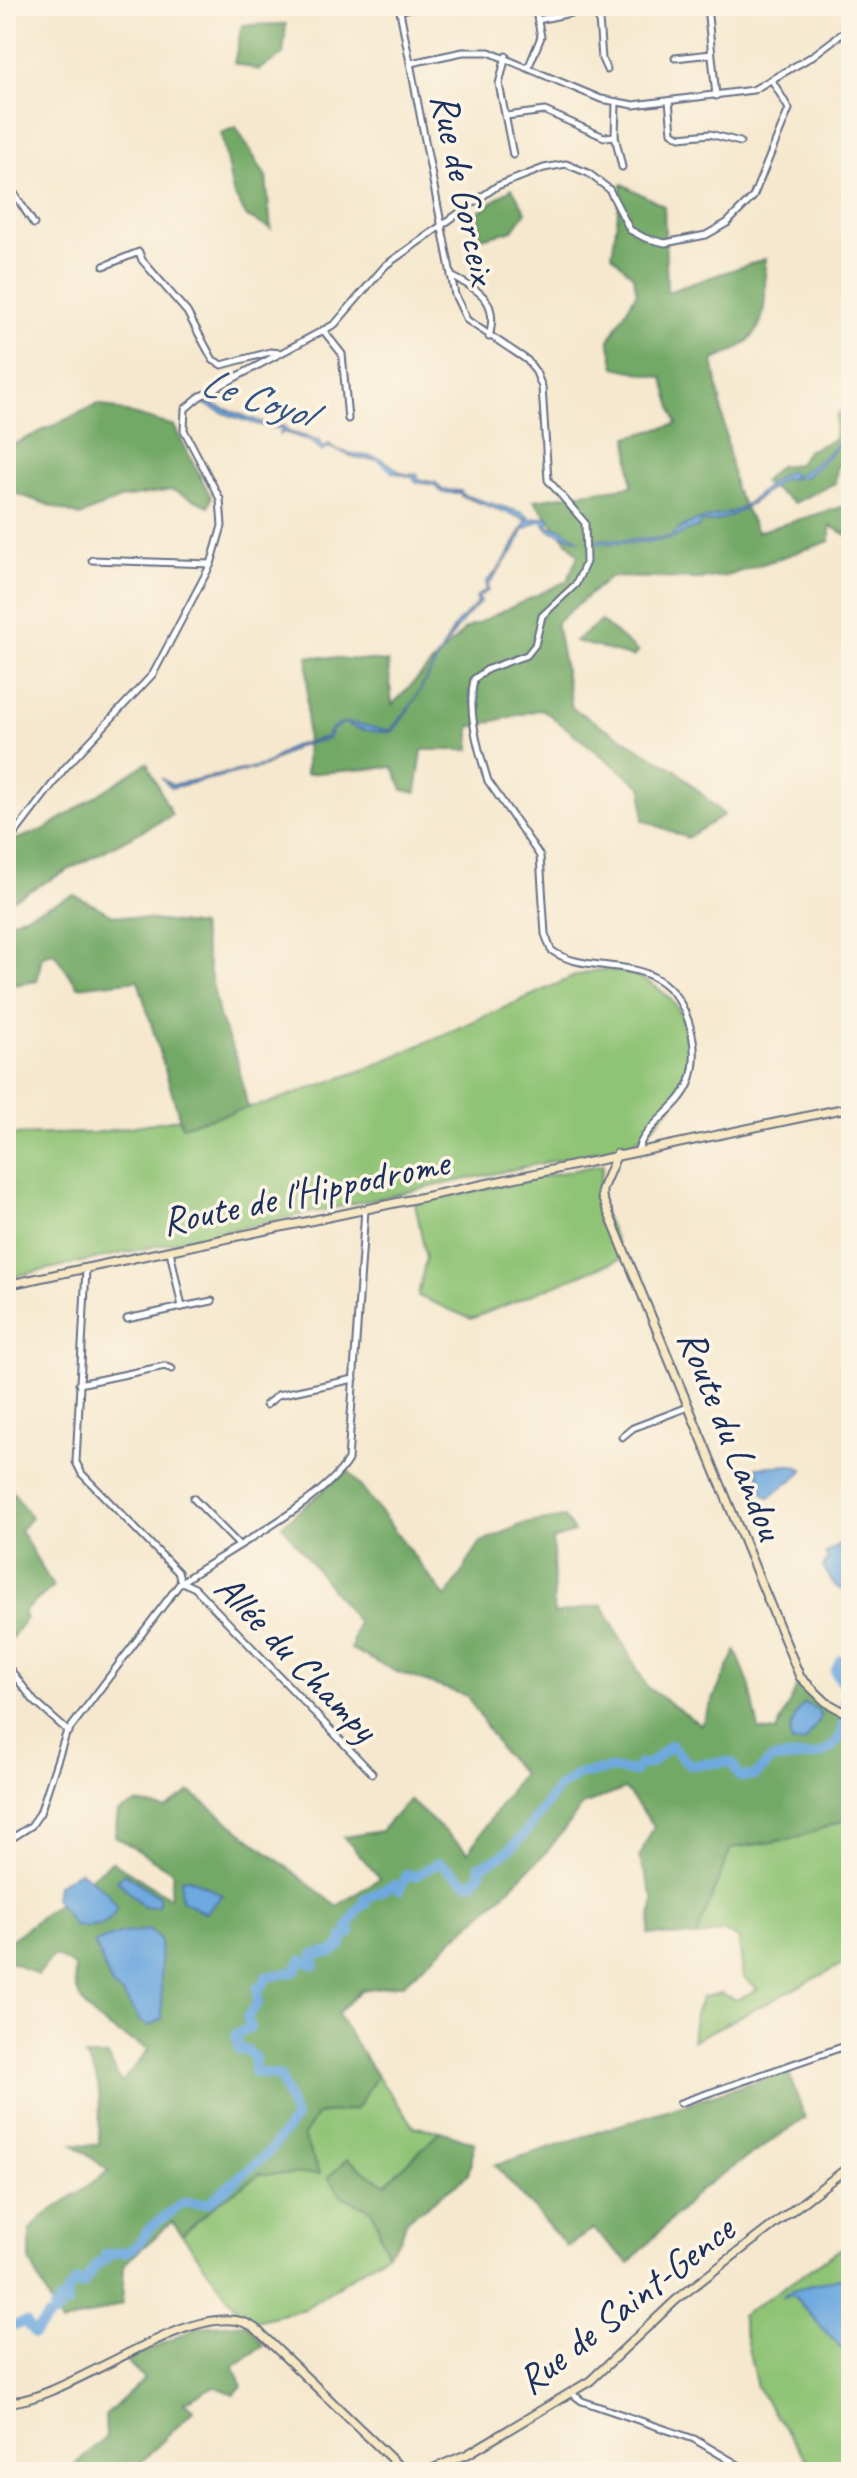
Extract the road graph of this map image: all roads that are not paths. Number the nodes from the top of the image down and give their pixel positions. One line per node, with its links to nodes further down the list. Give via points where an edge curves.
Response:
1 (417, 6): 7 (street)
2 (535, 6): 8 (street)
3 (645, 6): 4 (street)
4 (676, 6)
5 (707, 6): 10 (street)
6 (598, 7): 8 (street); 15 (street)
7 (400, 9): 13 (street, Rue de Gorceix)
8 (538, 20): 14 (street, via 541,37)
9 (851, 27): 16 (street)
10 (711, 54): 12 (street); 17 (street)
11 (506, 56): 13 (street, via 479,51); 14 (street); 20 (street, via 499,84)
12 (675, 58)
13 (411, 63): 27 (street, Rue de Gorceix)
14 (529, 66): 19 (street)
15 (607, 70)
16 (773, 82): 17 (street); 27 (street, via 789,109 753,197 706,235 665,243 645,238 630,230 609,189 566,164 505,182)
17 (716, 96): 18 (street)
18 (669, 101): 19 (street); 22 (street, via 672,132 680,137 710,134)
19 (616, 103): 21 (street)
20 (506, 116): 21 (street, via 545,111 604,137); 23 (street)
21 (615, 136): 24 (street)
22 (740, 142)
23 (513, 155)
24 (622, 167)
25 (6, 181): 26 (street)
26 (34, 224)
27 (441, 226): 29 (street, Rue de Gorceix); 30 (street, via 386,265 348,312)
28 (104, 266): 32 (street, via 139,252 187,312 213,360 222,365)
29 (451, 276): 31 (street, Rue de Gorceix, via 467,320); 31 (street, via 475,287 491,308 495,317)
30 (323, 330): 32 (street); 33 (street, via 342,354)
31 (489, 337): 38 (street, Rue de Gorceix, via 527,360 536,372 542,387 548,480 578,512 588,540 576,584 542,616 535,645 527,655 474,679 470,698 488,781 540,856 545,934 551,950 648,975 686,1014 695,1053 690,1080 684,1095)
32 (284, 353): 35 (street, via 185,409 184,430 223,515)
33 (348, 419)
34 (92, 560): 35 (street)
35 (211, 564): 36 (street, via 153,674 64,769)
36 (6, 845)
37 (851, 1107): 38 (street, Route de l'Hippodrome)
38 (638, 1149): 39 (street, Route de l'Hippodrome)
39 (617, 1154): 40 (street, Route de l'Hippodrome); 51 (street, Route du Landou, via 602,1197)
40 (365, 1208): 41 (street, Route de l'Hippodrome); 48 (street)
41 (170, 1251): 42 (street, Route de l'Hippodrome); 45 (street)
42 (86, 1269): 43 (street, Route de l'Hippodrome); 49 (street, Allée du Champy)
43 (6, 1285)
44 (212, 1301): 45 (street)
45 (182, 1307): 46 (street)
46 (127, 1319)
47 (172, 1369): 49 (street, via 165,1366)
48 (354, 1379): 50 (street, via 278,1395); 54 (street, via 348,1460 341,1473 289,1514)
49 (79, 1384): 55 (street, Allée du Champy, via 76,1462 82,1474 178,1572)
50 (266, 1405)
51 (688, 1407): 52 (street); 57 (street, Route du Landou, via 800,1677 826,1702)
52 (622, 1437)
53 (193, 1498): 54 (street)
54 (238, 1544): 55 (street)
55 (181, 1582): 58 (street); 59 (street, Allée du Champy, via 195,1588)
56 (6, 1664): 58 (street, via 34,1701)
57 (851, 1716)
58 (69, 1732): 60 (street, via 40,1813 31,1826)
59 (372, 1773)
60 (6, 1842)
61 (851, 2044): 62 (street)
62 (680, 2103)
63 (851, 2165): 64 (street, Rue de Saint-Gence, via 676,2300)
64 (571, 2393): 67 (street, Rue de Saint-Gence, via 468,2454); 68 (street, via 694,2439)
65 (6, 2402): 66 (street, via 43,2394 181,2330 239,2321 256,2329)
66 (405, 2472)
67 (424, 2472)
68 (750, 2472)

